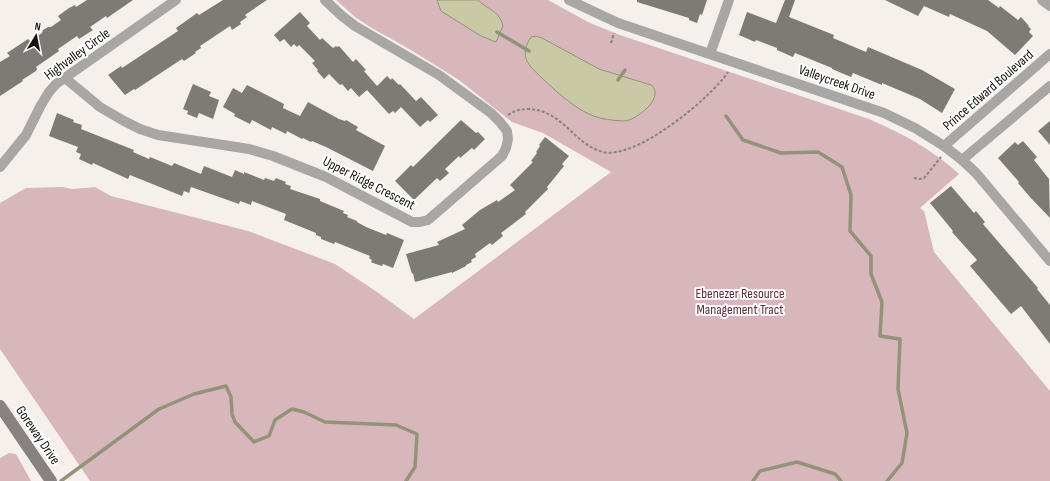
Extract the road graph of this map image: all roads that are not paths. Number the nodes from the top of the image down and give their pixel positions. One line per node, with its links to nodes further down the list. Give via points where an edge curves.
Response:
1 (176, 0): 9 (street, Highvalley Circle)
2 (325, 0): 9 (street, Upper Ridge Crescent, via 355,26 452,84 491,114 507,131 508,139 502,156 428,220 407,220 326,177 273,156 249,149 158,135 140,129 100,107)
3 (570, 0): 7 (street, Valleycreek Drive, via 618,23)
4 (728, 0): 7 (street)
5 (1042, 0): 6 (street)
6 (1050, 6)
7 (710, 54): 11 (street, Valleycreek Drive, via 884,113)
8 (1050, 54): 11 (street, Prince Edward Boulevard)
9 (65, 78): 13 (street, Highvalley Circle, via 49,92 26,135)
10 (1050, 86): 12 (street)
11 (944, 146): 12 (street, Valleycreek Drive)
12 (962, 160): 14 (street, Valleycreek Drive)
13 (0, 167)
14 (1049, 258)
15 (0, 406): 16 (street, Goreway Drive)
16 (51, 481)

